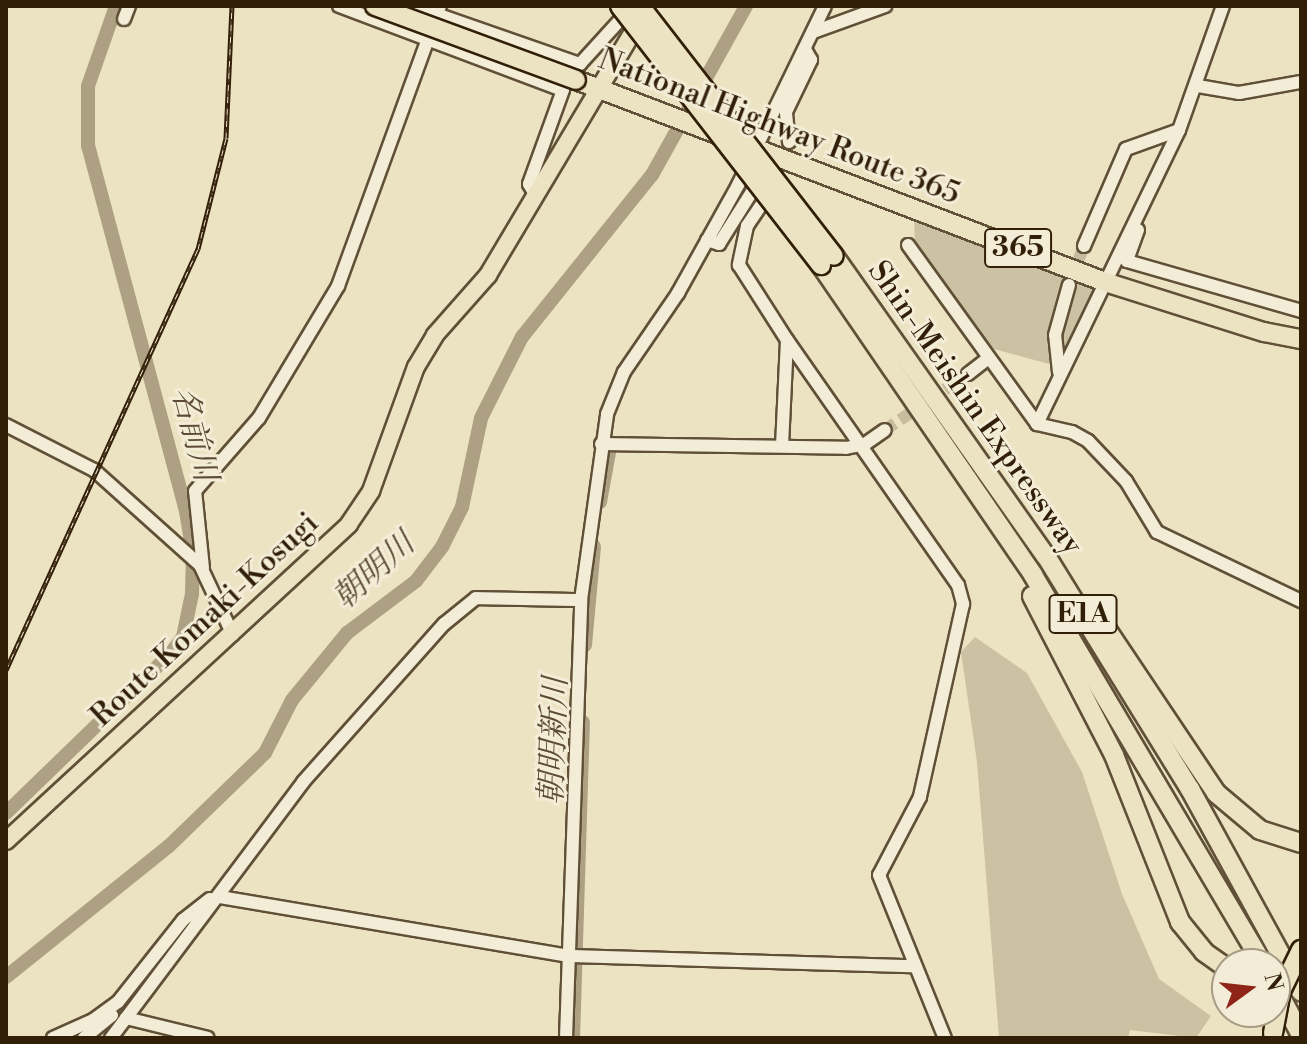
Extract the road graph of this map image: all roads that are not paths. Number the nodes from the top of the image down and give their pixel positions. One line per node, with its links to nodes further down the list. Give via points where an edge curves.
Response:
1 (129, 6): 13 (street)
2 (339, 6): 15 (street)
3 (375, 6): 19 (highway, National Highway Route 365 / 365, bridge)
4 (413, 6): 12 (street)
5 (620, 6): 28 (highway, Shin-Meishin Expressway / E1A, bridge)
6 (633, 6): 12 (street, via 580,64)
7 (640, 6): 28 (highway, Shin-Meishin Expressway / E1A, bridge)
8 (651, 6): 19 (main road, Route Komaki-Kosugi)
9 (825, 6): 14 (street)
10 (885, 6): 14 (street)
11 (1223, 6): 18 (street)
12 (439, 10): 15 (street)
13 (124, 19)
14 (813, 32): 16 (street)
15 (429, 39): 23 (street, via 563,90 529,184); 45 (street, via 338,286 259,418 195,491)
16 (805, 49): 21 (street, via 811,60 786,112); 22 (street)
17 (1301, 82): 18 (street, via 1239,93)
18 (1198, 86): 20 (street)
19 (606, 91): 22 (highway, National Highway Route 365 / 365, bridge); 23 (main road, Route Komaki-Kosugi)
20 (1179, 130): 27 (street, via 1126,149); 29 (street)
21 (789, 142)
22 (748, 144): 25 (street); 29 (highway, National Highway Route 365 / 365)
23 (536, 196): 48 (main road, Route Komaki-Kosugi, via 488,275 435,335 416,367 371,491 349,524)
24 (1138, 230): 31 (street, via 1127,261 1271,307)
25 (707, 240): 33 (street, via 719,244 761,176 777,174 765,203 747,226 739,265); 41 (street, via 624,372)
26 (908, 245): 35 (street)
27 (1084, 246)
28 (828, 261): 34 (highway, Shin-Meishin Expressway / E1A); 44 (highway, Shin-Meishin Expressway / E1A)
29 (1105, 282): 32 (highway, National Highway Route 365 / 365); 36 (street)
30 (1069, 285): 36 (street, via 1055,335)
31 (1301, 311)
32 (1301, 339)
33 (787, 340): 42 (street); 43 (street)
34 (886, 356): 52 (highway, Shin-Meishin Expressway / E1A, via 1033,575); 55 (highway, via 1065,655 1130,793 1180,922)
35 (987, 359): 37 (street); 38 (street)
36 (1059, 372): 38 (street)
37 (968, 374)
38 (1037, 424): 47 (street, via 1088,441 1126,481 1157,532)
39 (6, 425): 45 (street, via 94,470 174,548)
40 (885, 430): 42 (street)
41 (601, 444): 43 (street); 46 (street)
42 (865, 444): 43 (street); 56 (street, via 958,585 963,604 920,797 879,875)
43 (782, 445)
44 (974, 448): 50 (highway, via 1094,610 1216,793 1260,830); 57 (highway, Shin-Meishin Expressway / E1A, via 1165,749)
45 (201, 567): 48 (street)
46 (581, 600): 51 (street, via 476,598 444,624 303,782); 54 (street)
47 (1301, 601)
48 (233, 635): 49 (main road, Route Komaki-Kosugi)
49 (6, 841)
50 (1301, 843)
51 (224, 892): 54 (street); 58 (street, via 220,887 194,916 183,920); 60 (street)
52 (1254, 948)
53 (1301, 950): 62 (highway, bridge, via 1281,991)
54 (574, 957): 56 (street); 67 (street)
55 (1211, 957)
56 (914, 966): 68 (street)
57 (1301, 992)
58 (118, 1002): 63 (street); 64 (street)
59 (1291, 1017): 61 (highway)
60 (126, 1018): 65 (street); 66 (street)
61 (1301, 1035)
62 (1273, 1036)
63 (53, 1038)
64 (84, 1038)
65 (111, 1038)
66 (208, 1038)
67 (566, 1038)
68 (945, 1038)

